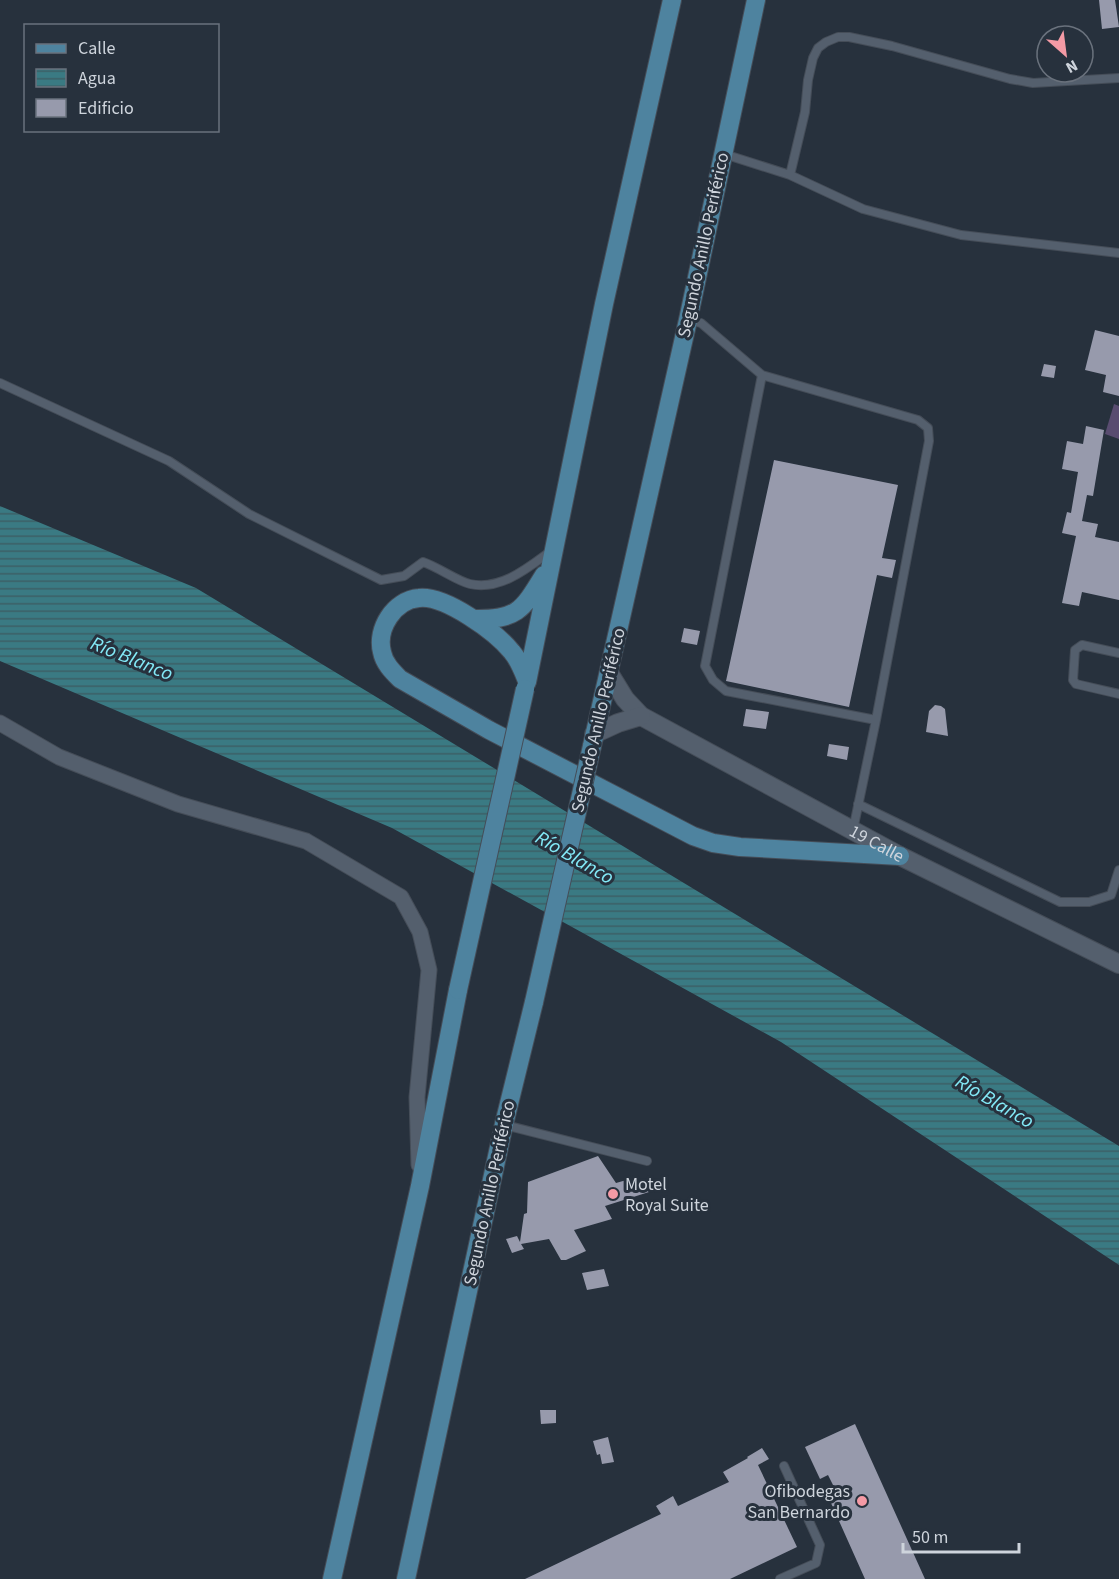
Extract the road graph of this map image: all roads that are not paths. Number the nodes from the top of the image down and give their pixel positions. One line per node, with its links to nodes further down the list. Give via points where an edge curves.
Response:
1 (672, 0): 10 (main road)
2 (756, 0): 4 (main road, Segundo Anillo Periférico)
3 (1119, 78): 5 (lane, via 1033,83 892,46 837,37 818,48 813,58)
4 (722, 153): 5 (lane); 7 (main road, Segundo Anillo Periférico)
5 (790, 175): 6 (lane, via 863,209 961,235)
6 (1119, 253)
7 (688, 320): 8 (lane, via 701,323); 13 (main road, Segundo Anillo Periférico)
8 (762, 375): 17 (lane, via 918,420 928,428 927,453); 17 (lane, via 705,666 726,691)
9 (0, 383): 10 (lane, via 169,461 249,514 381,580 404,576 423,562 470,584 496,584)
10 (553, 555): 11 (main road, via 531,597 519,610 496,620); 14 (main road)
11 (473, 620): 14 (main road, via 513,652); 22 (main road, via 438,600 407,600 387,620 381,652 388,666 410,686 693,836 740,847)
12 (1119, 653): 15 (lane, via 1078,646 1073,680)
13 (609, 673): 16 (main road, 19 Calle); 19 (main road, Segundo Anillo Periférico)
14 (526, 685): 27 (main road, bridge, via 458,990)
15 (1119, 694)
16 (641, 716): 19 (main road, via 618,723); 21 (main road, 19 Calle)
17 (876, 720): 20 (lane)
18 (0, 723): 27 (street, via 59,757 178,804 306,841 401,897 420,932 429,970 417,1097)
19 (593, 740): 25 (main road, Segundo Anillo Periférico, bridge)
20 (858, 804): 21 (lane); 23 (lane, via 1060,902 1089,902 1111,895)
21 (853, 830): 22 (main road, 19 Calle)
22 (900, 856): 24 (main road, 19 Calle)
23 (1119, 870)
24 (1119, 964)
25 (504, 1124): 26 (lane); 30 (main road, Segundo Anillo Periférico)
26 (647, 1161)
27 (420, 1186): 29 (main road)
28 (784, 1466): 31 (lane, via 820,1545 816,1563)
29 (332, 1579)
30 (406, 1579)
31 (780, 1579)

